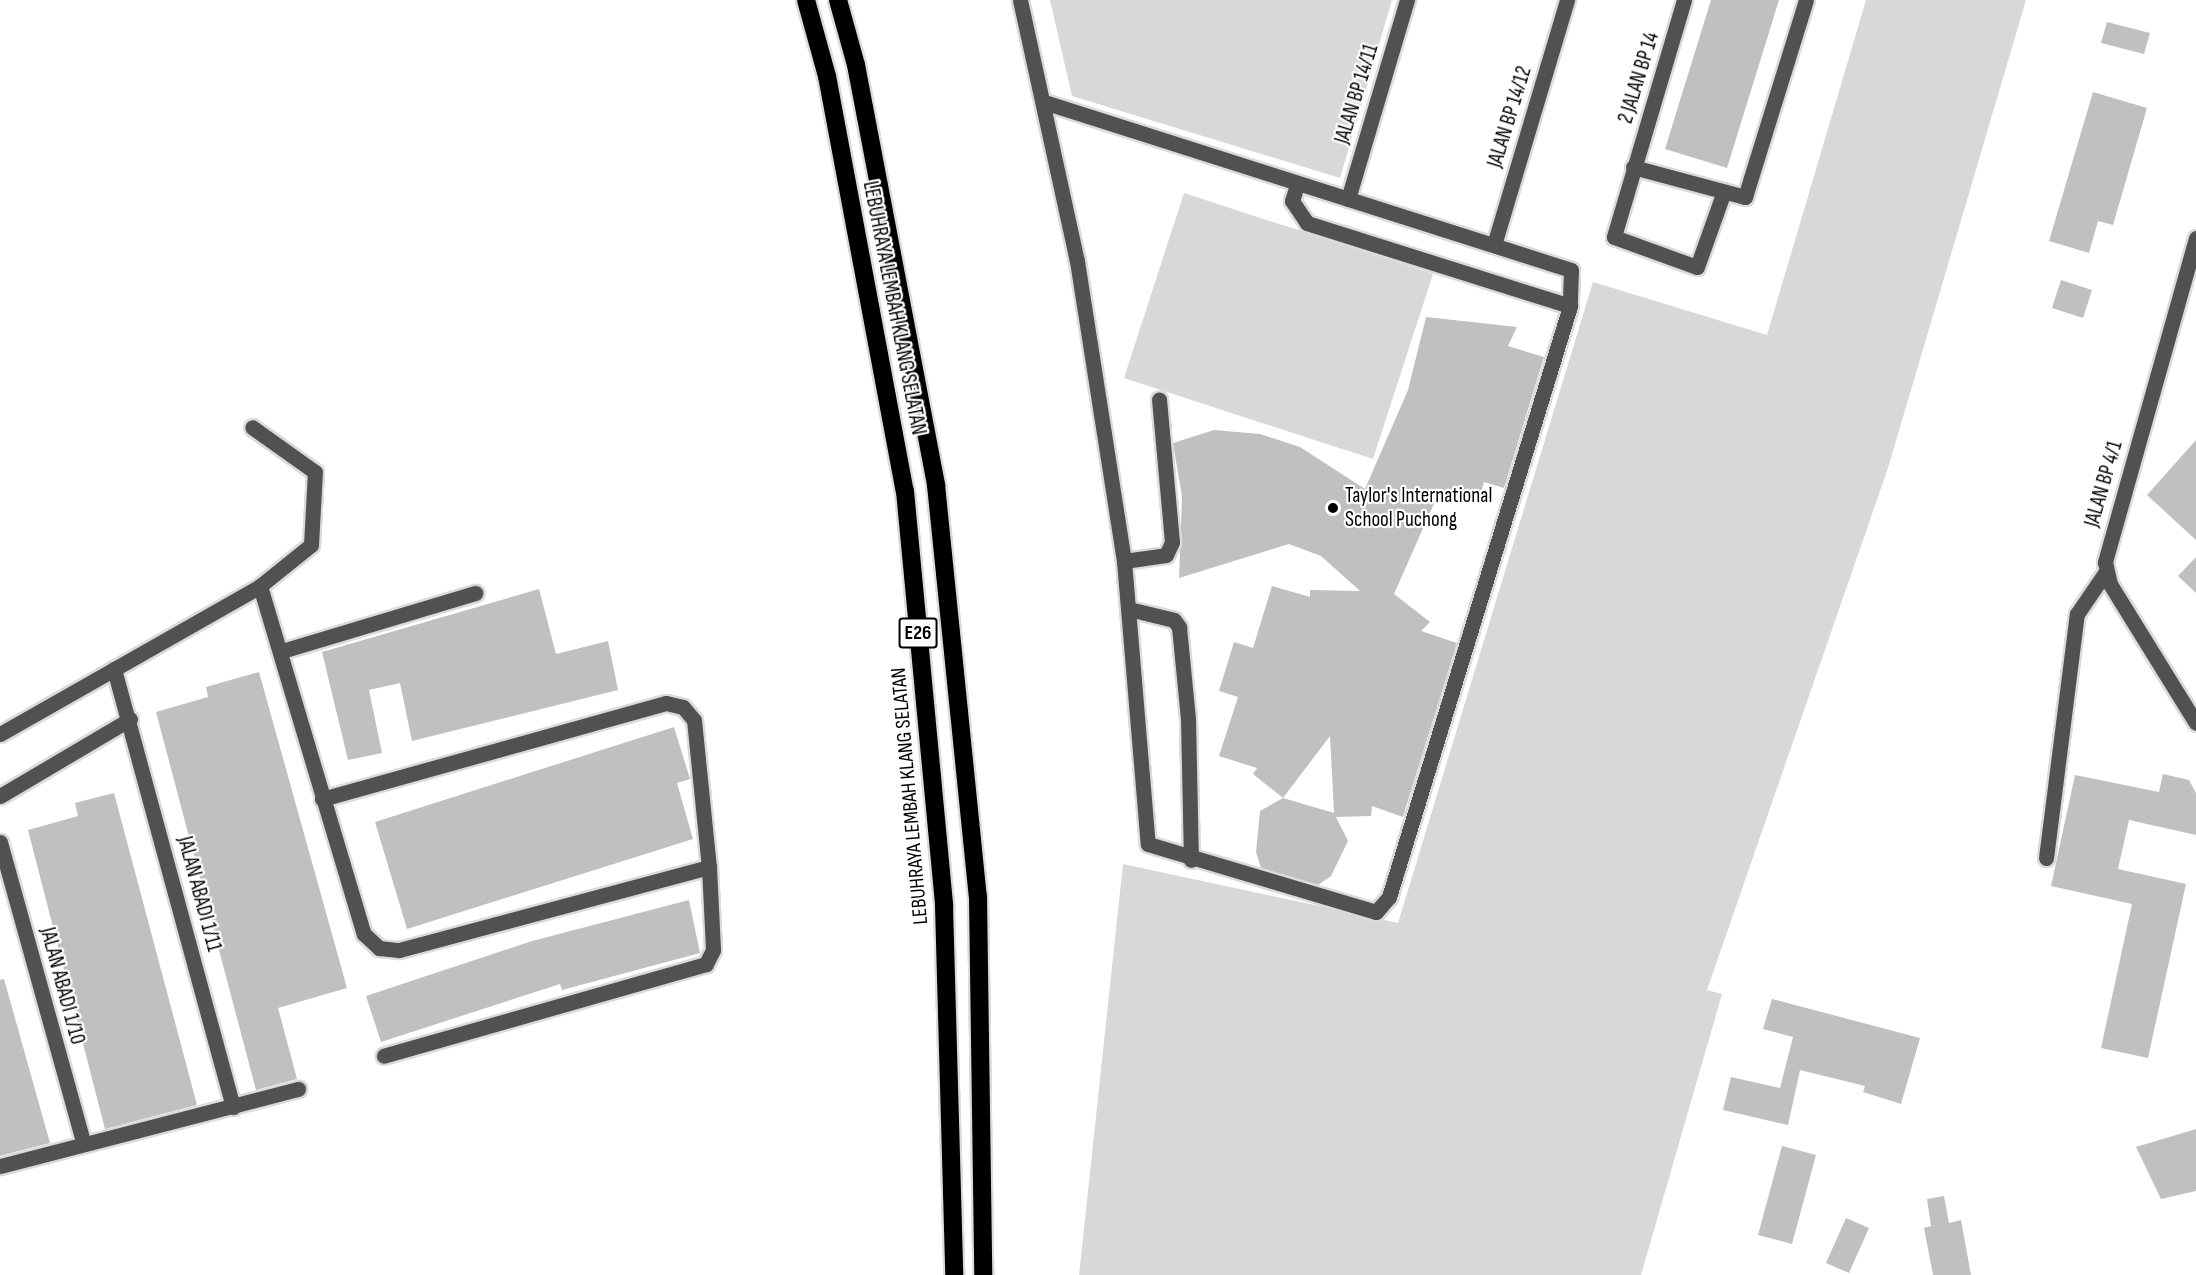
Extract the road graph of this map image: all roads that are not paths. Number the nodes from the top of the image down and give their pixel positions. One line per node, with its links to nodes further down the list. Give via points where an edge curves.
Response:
1 (806, 0): 40 (highway, LEBUHRAYA LEMBAH KLANG SELATAN / E26, via 827,76 905,491 944,906)
2 (838, 0): 41 (highway, LEBUHRAYA LEMBAH KLANG SELATAN / E26, via 856,64 936,485 978,896)
3 (1020, 0): 8 (street)
4 (1407, 0): 12 (street, JALAN BP 14/11)
5 (1567, 0): 14 (street, JALAN BP 14/12)
6 (1684, 0): 9 (street, 2 JALAN BP 14)
7 (1806, 0): 11 (street, via 1748,192 1738,198)
8 (1044, 102): 10 (street); 18 (street, via 1077,261)
9 (1633, 167): 11 (street); 11 (street, 2 JALAN BP 14, via 1616,242 1690,267 1701,261)
10 (1297, 185): 12 (street); 15 (street, via 1292,201 1307,223)
11 (1723, 194)
12 (1348, 199): 14 (street)
13 (2196, 238): 19 (street, JALAN BP 4/1, via 2108,546)
14 (1494, 245): 15 (street, via 1571,270)
15 (1570, 306): 33 (street, via 1384,907 1376,912)
16 (1159, 399): 18 (street, via 1172,542 1166,555)
17 (252, 427): 20 (street, via 315,472 311,545)
18 (1124, 561): 22 (street)
19 (2105, 573): 25 (street); 32 (street, via 2076,614)
20 (260, 586): 23 (street); 24 (street)
21 (475, 593): 23 (street)
22 (1129, 609): 33 (street, via 1148,844); 33 (street, via 1174,620 1179,627 1188,720)
23 (282, 651): 30 (street)
24 (114, 669): 26 (street, JALAN ABADI 1/11); 28 (street)
25 (2189, 697): 27 (street)
26 (130, 719): 29 (street); 37 (street, JALAN ABADI 1/11)
27 (2196, 723)
28 (0, 734)
29 (0, 796)
30 (322, 799): 34 (street, via 364,934 388,950); 34 (street, via 675,703 694,720)
31 (0, 842): 38 (street, JALAN ABADI 1/10)
32 (2046, 858)
33 (1191, 860)
34 (709, 867): 35 (street, via 713,950 706,964)
35 (384, 1056)
36 (298, 1089): 37 (street)
37 (233, 1107): 38 (street)
38 (83, 1142): 39 (street)
39 (0, 1166)
40 (954, 1275)
41 (983, 1275)

